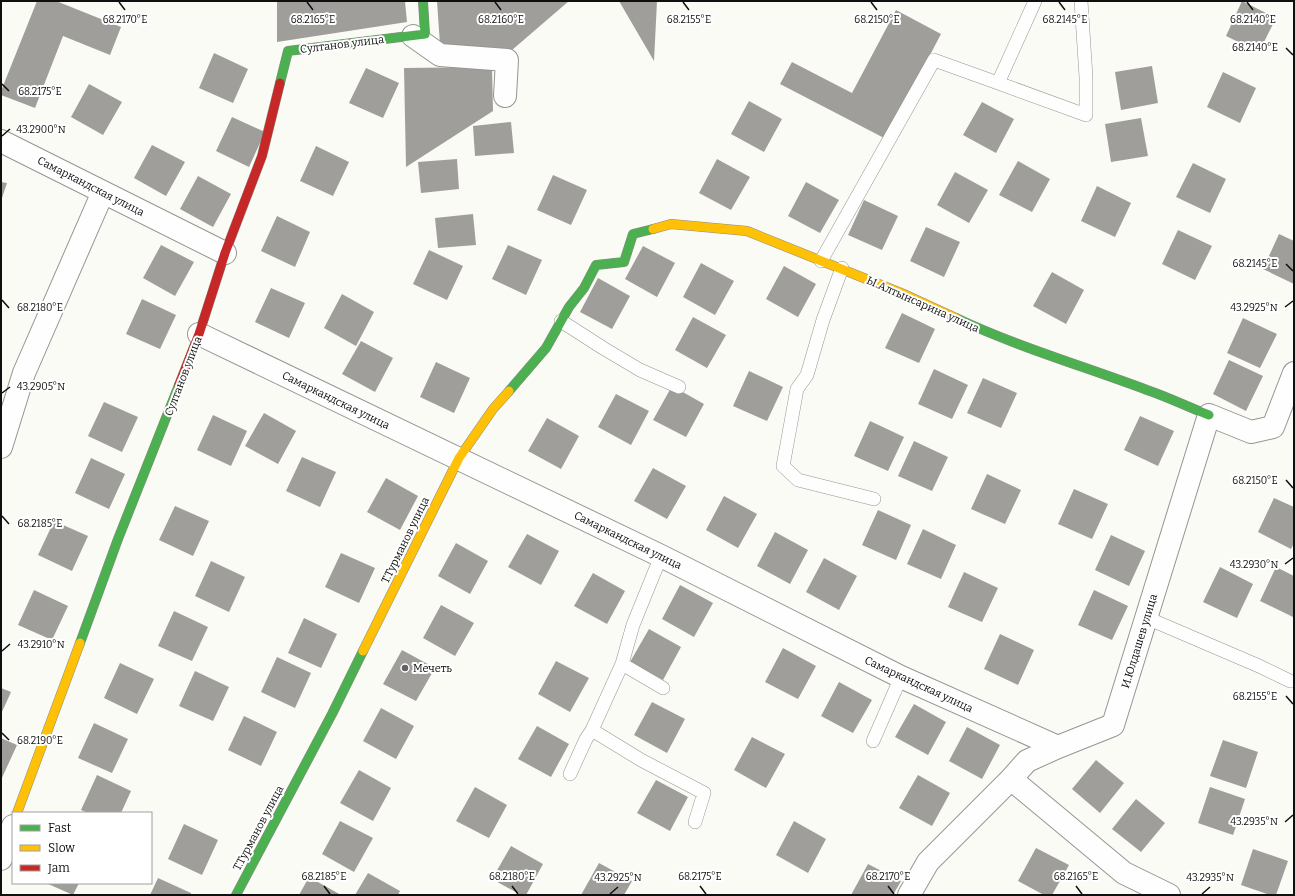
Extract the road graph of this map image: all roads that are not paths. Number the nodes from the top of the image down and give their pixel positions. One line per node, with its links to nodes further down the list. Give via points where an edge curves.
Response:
1 (424, 1): 4 (street, via 425,34)
2 (1035, 1): 5 (lane)
3 (1081, 1): 5 (lane, via 1086,116)
4 (413, 36): 6 (street, via 440,55 507,60); 10 (street, Султанов улица, via 288,51 262,156)
5 (998, 83): 11 (lane, via 934,60)
6 (505, 96)
7 (1, 141): 8 (street, Самаркандская улица)
8 (103, 192): 10 (street, Самаркандская улица); 19 (street, via 24,373)
9 (632, 234): 11 (street, Ы.Алтынсарина улица, via 671,224 747,231); 13 (street, Т.Турманов улица, via 624,262 596,265 584,288)
10 (225, 253): 14 (street, Султанов улица)
11 (821, 261): 12 (street, Ы.Алтынсарина улица)
12 (842, 268): 18 (street, Ы.Алтынсарина улица, via 982,330); 21 (lane, via 807,375 797,389 783,466 798,480)
13 (561, 321): 16 (lane, via 640,370); 20 (street, Т.Турманов улица, via 546,348 493,409)
14 (199, 334): 20 (street, Самаркандская улица); 33 (street, Султанов улица, via 118,539)
15 (1294, 373): 17 (street)
16 (679, 387)
17 (1289, 403): 18 (street, via 1273,427 1251,432)
18 (1210, 415): 23 (street, И.Юлдашев улица)
19 (1, 447)
20 (459, 458): 22 (street, Самаркандская улица); 37 (street, Т.Турманов улица, via 332,714)
21 (874, 499)
22 (661, 556): 24 (lane, via 633,625); 25 (street, Самаркандская улица)
23 (1147, 618): 26 (lane); 30 (street, И.Юлдашев улица, via 1113,725)
24 (622, 664): 27 (lane); 28 (lane)
25 (900, 677): 29 (lane); 30 (street, Самаркандская улица)
26 (1290, 681)
27 (663, 688)
28 (592, 730): 31 (lane); 34 (lane, via 641,760 704,793)
29 (873, 741)
30 (1058, 747): 32 (street, И.Юлдашев улица, via 1028,761)
31 (570, 774)
32 (1011, 779): 38 (street, И.Юлдашев улица, via 928,862); 39 (street, via 1124,873)
33 (18, 812)
34 (696, 822)
35 (12, 829): 36 (street)
36 (1, 859)
37 (236, 895)
38 (910, 895)
39 (1169, 895)

